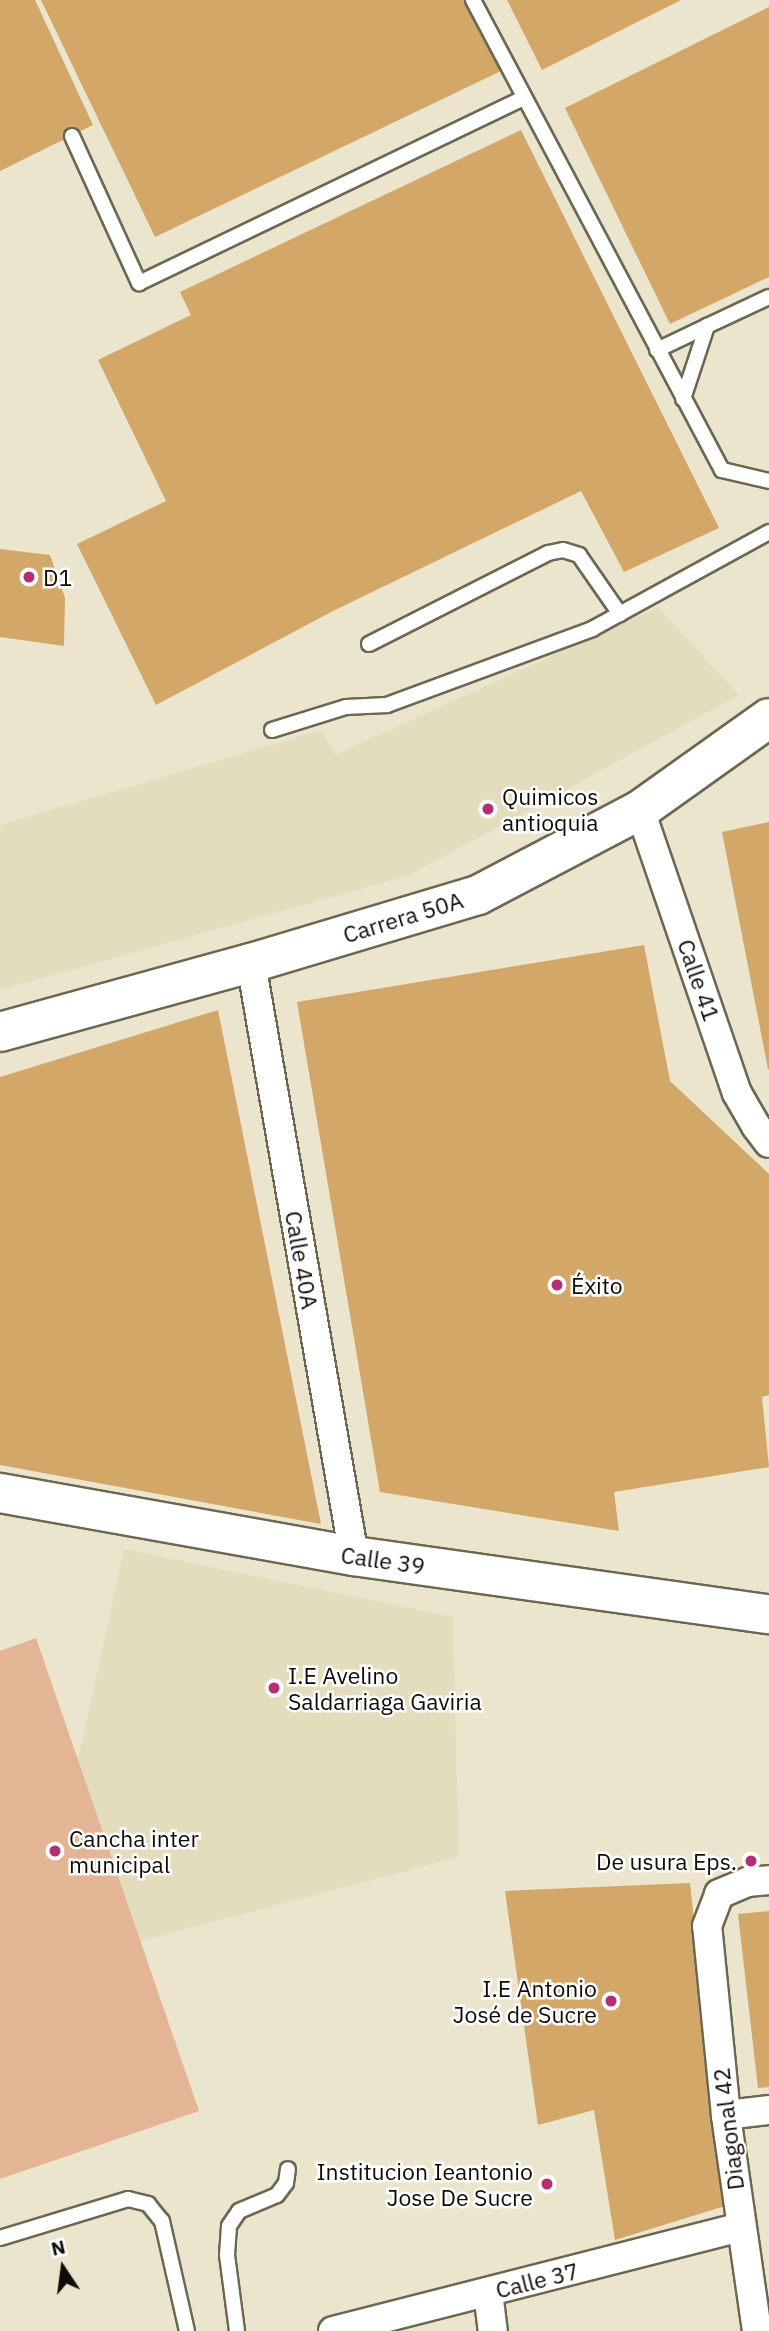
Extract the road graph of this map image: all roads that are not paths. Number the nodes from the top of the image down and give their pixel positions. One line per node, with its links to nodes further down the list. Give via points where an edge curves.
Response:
1 (473, 0): 2 (lane)
2 (524, 99): 3 (lane, via 139,283); 6 (lane)
3 (72, 136)
4 (769, 297): 5 (lane)
5 (707, 326): 6 (lane); 7 (lane)
6 (657, 350): 7 (lane)
7 (683, 400): 8 (lane, via 722,470)
8 (769, 481)
9 (769, 532): 10 (lane)
10 (620, 614): 11 (lane, via 579,555 563,550); 13 (lane, via 592,629 387,705 346,707)
11 (369, 644)
12 (769, 718): 14 (main road, Carrera 50A)
13 (272, 730)
14 (640, 810): 15 (main road, Carrera 50A, via 478,895); 17 (street, Calle 41, via 737,1093)
15 (251, 963): 16 (main road, Carrera 50A); 19 (street, Calle 40A)
16 (0, 1032)
17 (769, 1143)
18 (0, 1493): 19 (main road, Calle 39)
19 (354, 1556): 20 (main road, Calle 39)
20 (769, 1614)
21 (769, 1880): 23 (street, Diagonal 42, via 747,1882 719,1894 707,1926)
22 (769, 2110): 23 (street)
23 (726, 2115): 25 (street, Diagonal 42)
24 (288, 2169): 29 (lane, via 286,2183 277,2195 239,2211 229,2226 229,2274)
25 (741, 2227): 27 (street, Calle 37); 32 (street, Diagonal 42)
26 (0, 2238): 28 (lane, via 128,2199 148,2204 162,2221)
27 (488, 2292): 30 (street, Calle 37); 31 (street)
28 (187, 2331)
29 (237, 2331)
30 (333, 2331)
31 (493, 2331)
32 (757, 2331)

